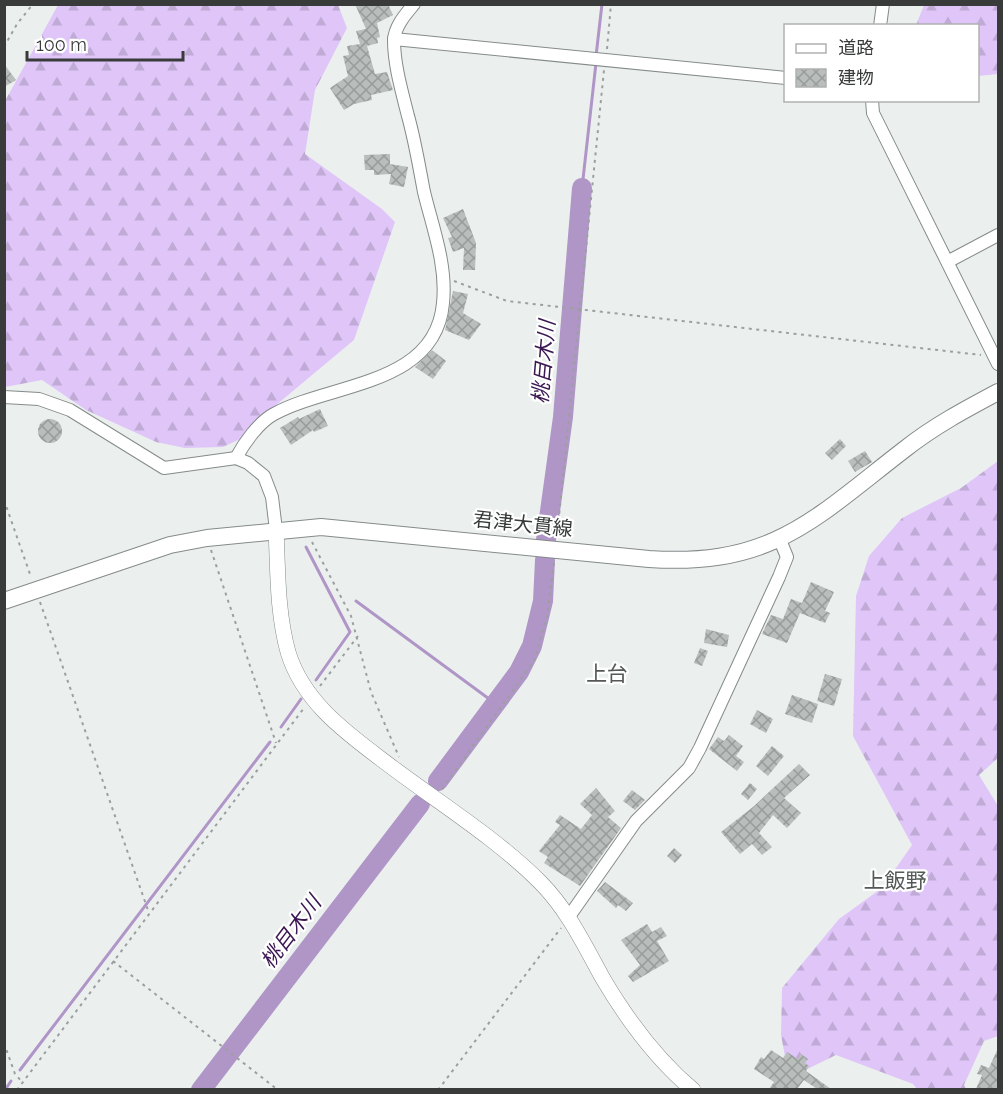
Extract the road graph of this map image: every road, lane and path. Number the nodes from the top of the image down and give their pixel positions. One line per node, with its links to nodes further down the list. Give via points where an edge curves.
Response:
1 (33, 4): 7 (path)
2 (414, 4): 6 (street, via 396,28)
3 (611, 4): 8 (path)
4 (883, 4): 5 (street)
5 (880, 24)
6 (394, 39): 8 (street); 13 (street, via 400,82 440,246)
7 (4, 47)
8 (604, 58): 9 (street); 14 (path)
9 (784, 78)
10 (872, 102): 12 (street, via 873,113)
11 (999, 235): 12 (street)
12 (949, 261): 15 (street)
13 (442, 277): 14 (path, via 507,301); 18 (street, via 444,304 422,351 397,370 272,415)
14 (580, 311): 15 (path); 24 (path)
15 (996, 360)
16 (999, 392): 22 (main road, 君津大貫線, via 949,418 824,514)
17 (4, 398): 18 (street, via 39,399 70,410 164,468)
18 (236, 458): 20 (street, via 264,476 272,497)
19 (4, 500): 25 (path)
20 (276, 530): 21 (main road, 君津大貫線); 24 (main road, 君津大貫線, via 321,526); 28 (street, via 280,617 296,673)
21 (207, 538): 25 (main road, 君津大貫線, via 125,558); 29 (path)
22 (780, 540): 24 (main road, 君津大貫線, via 716,558 682,561); 33 (street, via 787,557 779,578 689,768 636,821)
23 (312, 542): 27 (path)
24 (555, 548): 31 (path, via 547,617 534,661)
25 (36, 590): 26 (main road, 君津大貫線); 32 (path)
26 (4, 602)
27 (358, 636): 28 (path); 30 (path, via 370,692 399,753)
28 (312, 698): 29 (path); 30 (street, via 330,719)
29 (276, 745): 32 (path)
30 (398, 771): 31 (street)
31 (434, 800): 33 (street, via 540,883)
32 (149, 913): 34 (path)
33 (568, 918): 39 (path); 40 (street, via 638,1031)
34 (113, 961): 36 (path); 38 (path)
35 (4, 1043): 36 (path)
36 (22, 1083): 37 (path)
37 (17, 1089)
38 (278, 1089)
39 (438, 1089)
40 (693, 1089)

